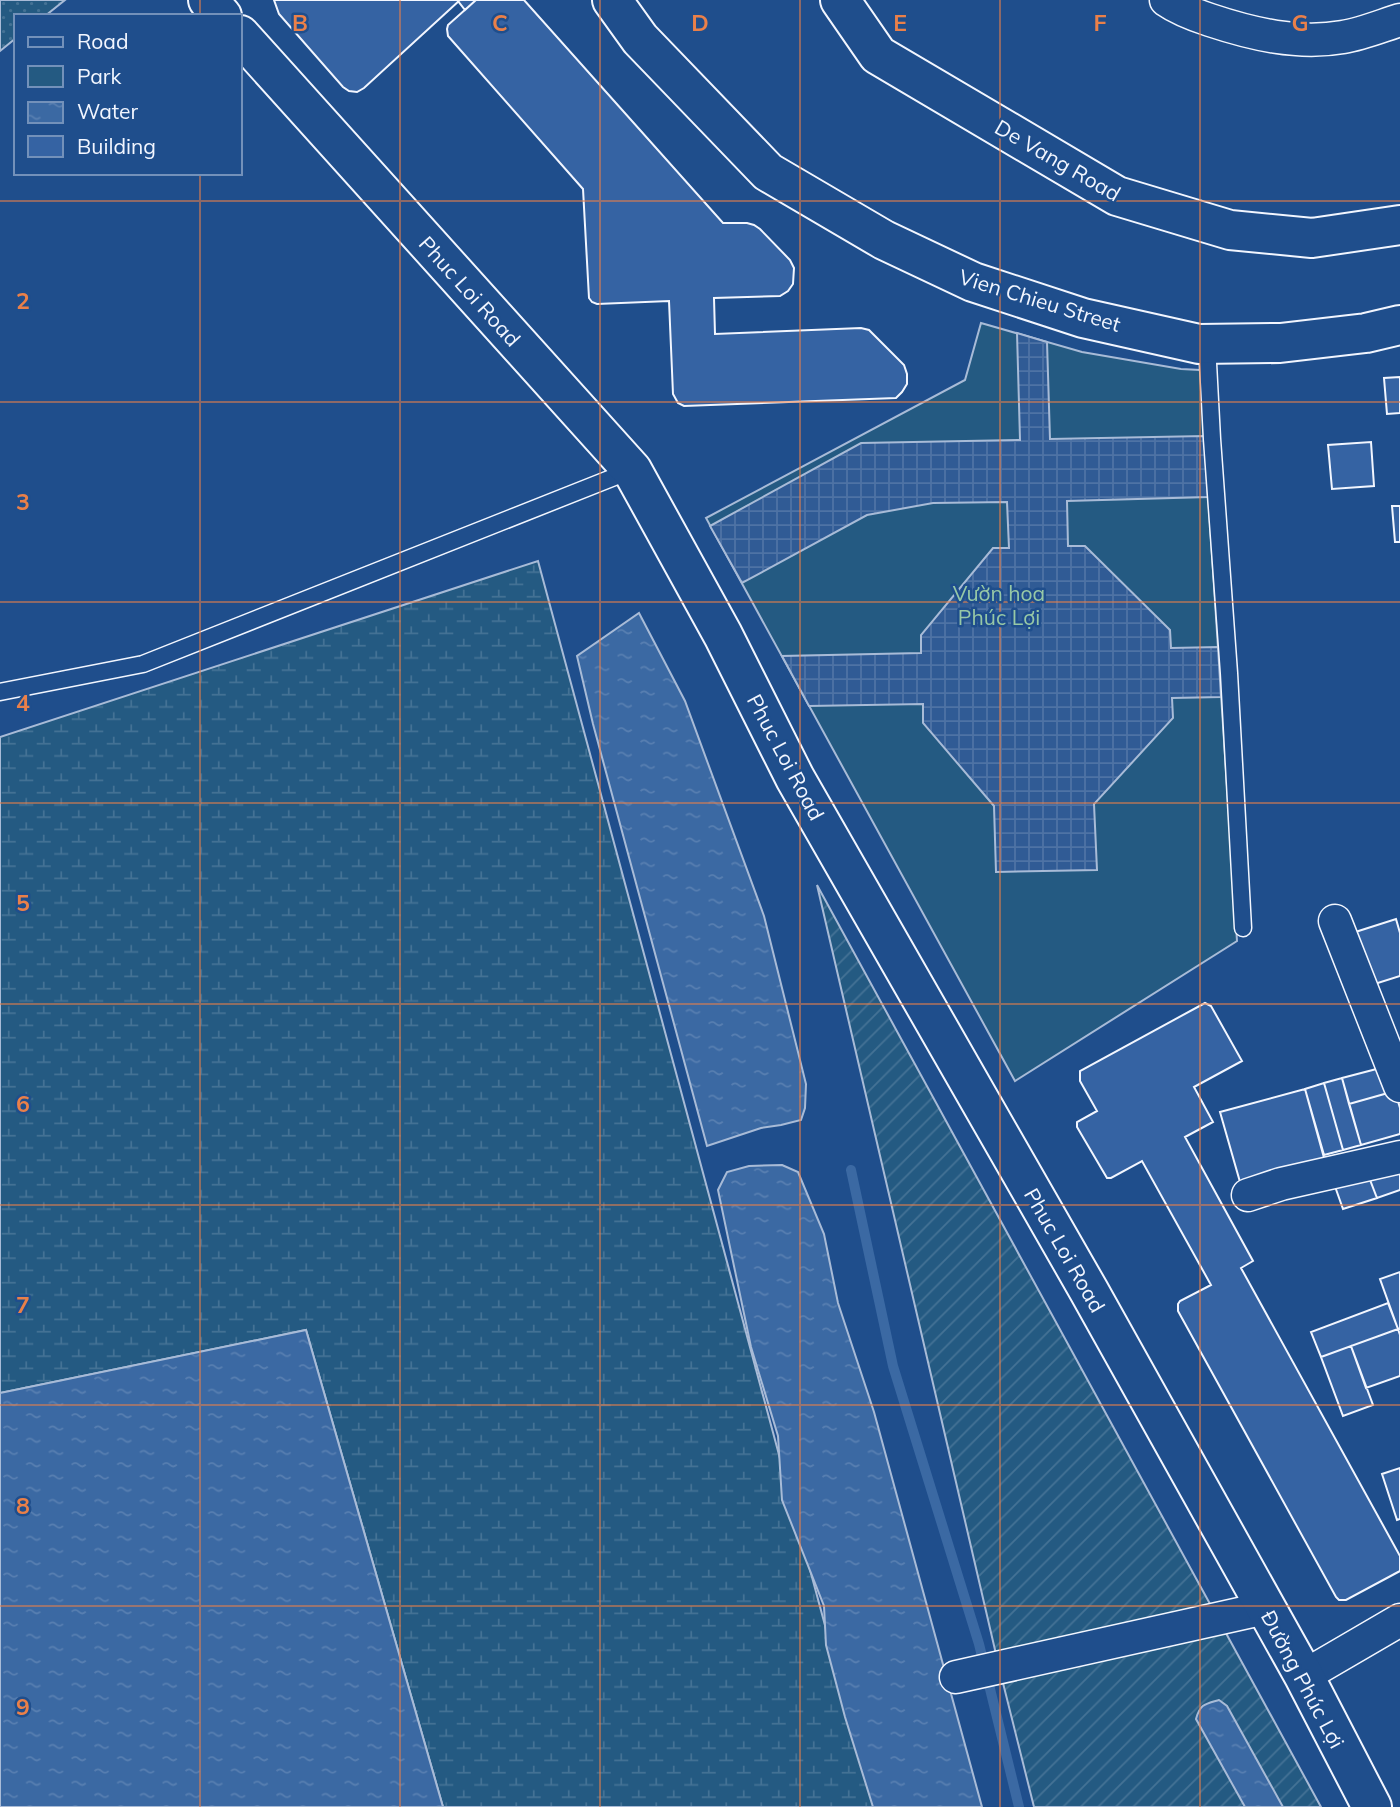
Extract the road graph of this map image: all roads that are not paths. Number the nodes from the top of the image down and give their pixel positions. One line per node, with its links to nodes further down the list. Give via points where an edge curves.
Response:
1 (208, 0): 5 (street)
2 (612, 0): 10 (street, Vien Chieu Street, via 640,39 768,172 884,240 973,282 1083,318)
3 (840, 0): 8 (street, De Vang Road, via 878,55 1117,196 1230,230 1312,238)
4 (1166, 0): 6 (street, via 1248,33 1293,39 1343,37)
5 (220, 14)
6 (1400, 20)
7 (242, 37): 11 (street, Phuc Loi Road)
8 (1400, 225)
9 (1400, 325): 10 (street, Vien Chieu Street, via 1280,343)
10 (1208, 344): 14 (lane)
11 (632, 471): 12 (lane, via 143,664); 18 (street, Phuc Loi Road, via 795,778)
12 (0, 692)
13 (1335, 921): 15 (street)
14 (1243, 928)
15 (1400, 1086)
16 (1400, 1157): 17 (street)
17 (1248, 1195)
18 (1266, 1608): 20 (street); 21 (street, Đường Phúc Lợi)
19 (1400, 1620): 21 (street)
20 (975, 1673)
21 (1304, 1676): 22 (street, Đường Phúc Lợi)
22 (1372, 1807)

